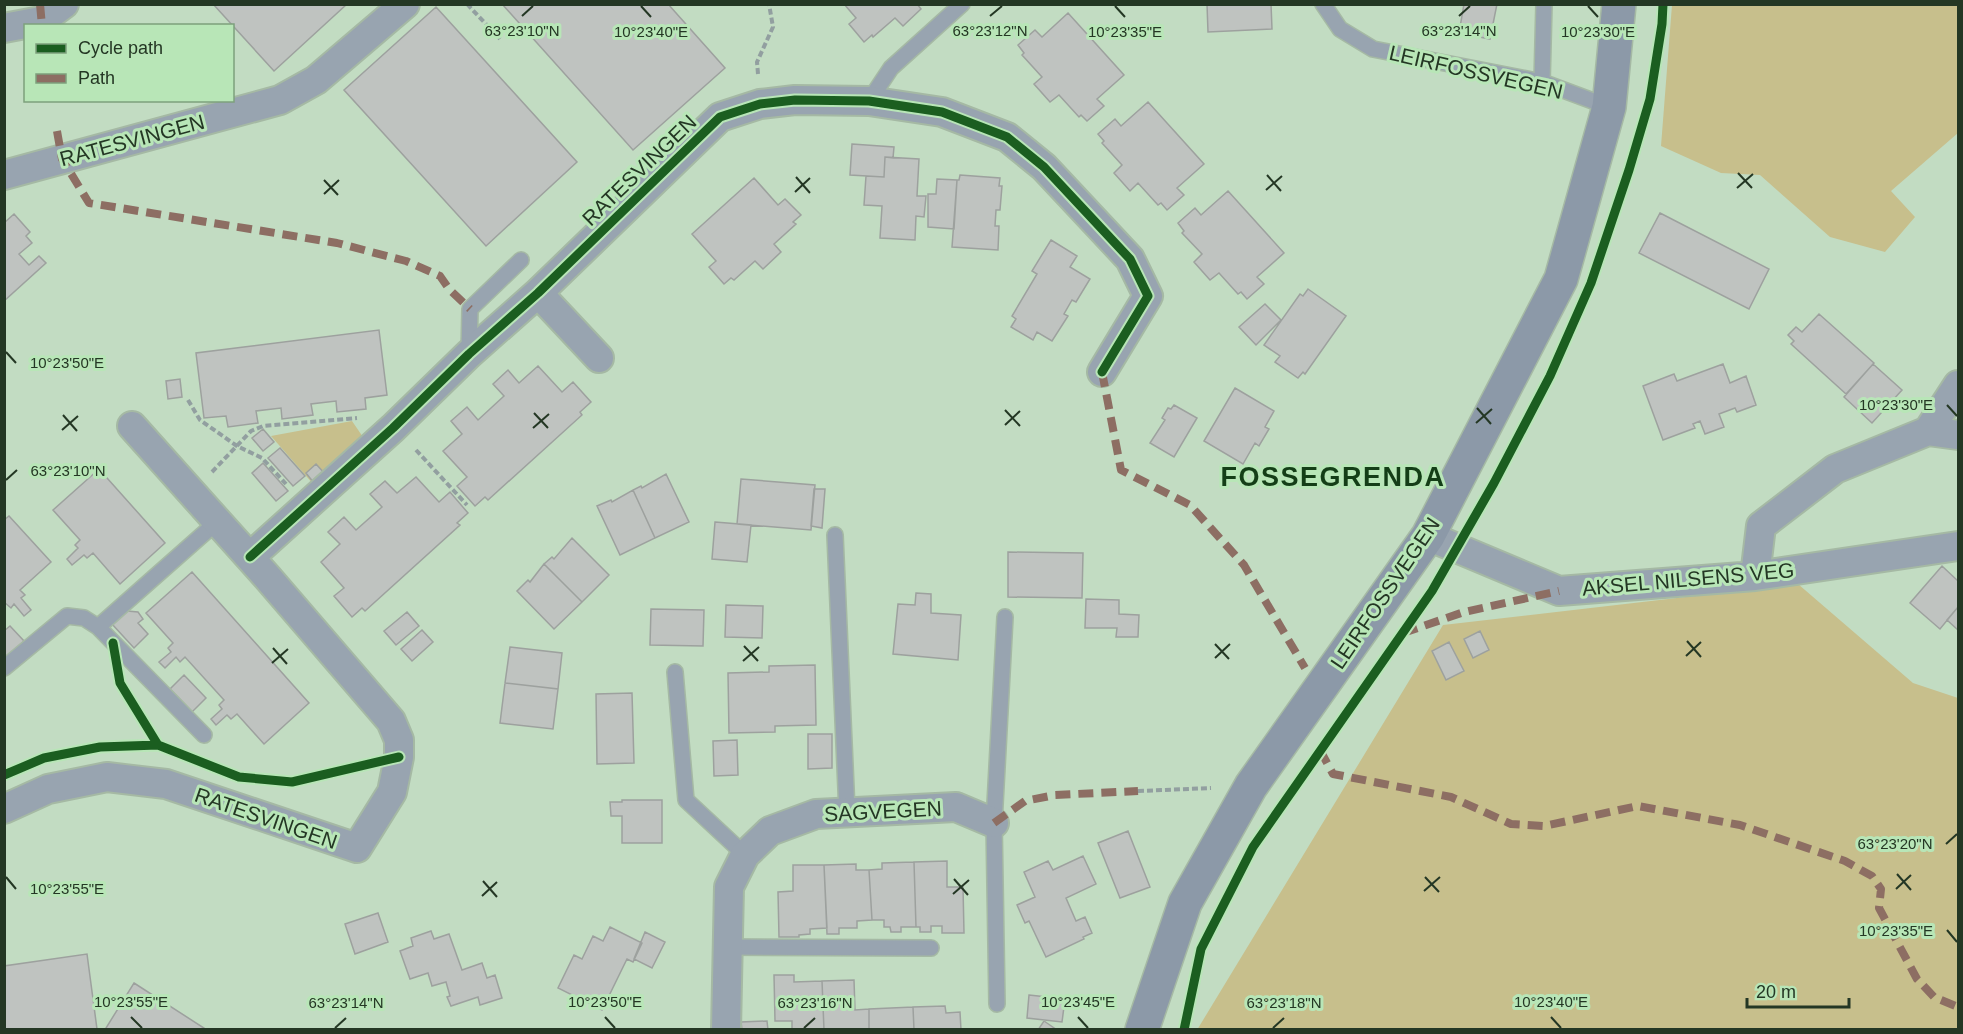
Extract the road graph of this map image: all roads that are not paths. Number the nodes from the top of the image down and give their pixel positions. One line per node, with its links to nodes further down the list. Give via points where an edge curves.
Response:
1 (64, 4): 8 (street, via 42,21)
2 (405, 4): 13 (street, RATESVINGEN, via 316,80 280,100)
3 (962, 4): 11 (lane, via 891,68)
4 (1323, 4): 10 (lane, LEIRFOSSVEGEN, via 1340,29 1373,49)
5 (1544, 4): 10 (lane)
6 (1619, 4): 12 (street, LEIRFOSSVEGEN)
7 (24, 24): 9 (street)
8 (26, 24)
9 (4, 28)
10 (1542, 82): 12 (lane, LEIRFOSSVEGEN)
11 (869, 101): 15 (street, RATESVINGEN, via 795,100 760,104 720,117); 18 (street, RATESVINGEN, via 942,112 1007,137 1044,167 1130,259 1148,296)
12 (1609, 107): 25 (street, LEIRFOSSVEGEN, via 1561,279)
13 (4, 175)
14 (522, 260): 16 (lane, via 471,309)
15 (538, 293): 16 (street, RATESVINGEN); 17 (street)
16 (469, 354): 27 (street, RATESVINGEN)
17 (599, 358)
18 (1102, 372)
19 (1959, 385): 21 (street)
20 (132, 426): 23 (street, RATESVINGEN)
21 (1928, 431): 22 (street); 28 (street, via 1835,468 1761,526)
22 (1959, 435)
23 (218, 521): 27 (street, RATESVINGEN); 30 (lane)
24 (835, 535): 35 (lane)
25 (1428, 536): 28 (street, AKSEL NILSENS VEG, via 1559,591); 42 (street, LEIRFOSSVEGEN, via 1251,786 1185,903)
26 (1959, 546): 28 (street, AKSEL NILSENS VEG)
27 (250, 557): 34 (street, RATESVINGEN, via 391,721 399,740 392,792 357,848 166,784 107,777 48,789)
28 (1755, 576)
29 (1005, 617): 36 (lane)
30 (98, 627): 31 (lane, via 84,618 67,616); 33 (lane)
31 (4, 668)
32 (675, 672): 37 (lane, via 686,800)
33 (204, 735)
34 (4, 808)
35 (847, 812): 36 (street, SAGVEGEN, via 956,807); 37 (street, SAGVEGEN, via 816,814 770,831)
36 (994, 823): 40 (lane)
37 (745, 855): 38 (street, SAGVEGEN, via 729,887)
38 (728, 947): 39 (lane); 41 (street, SAGVEGEN)
39 (931, 948)
40 (997, 1004)
41 (726, 1029)
42 (1142, 1029)

